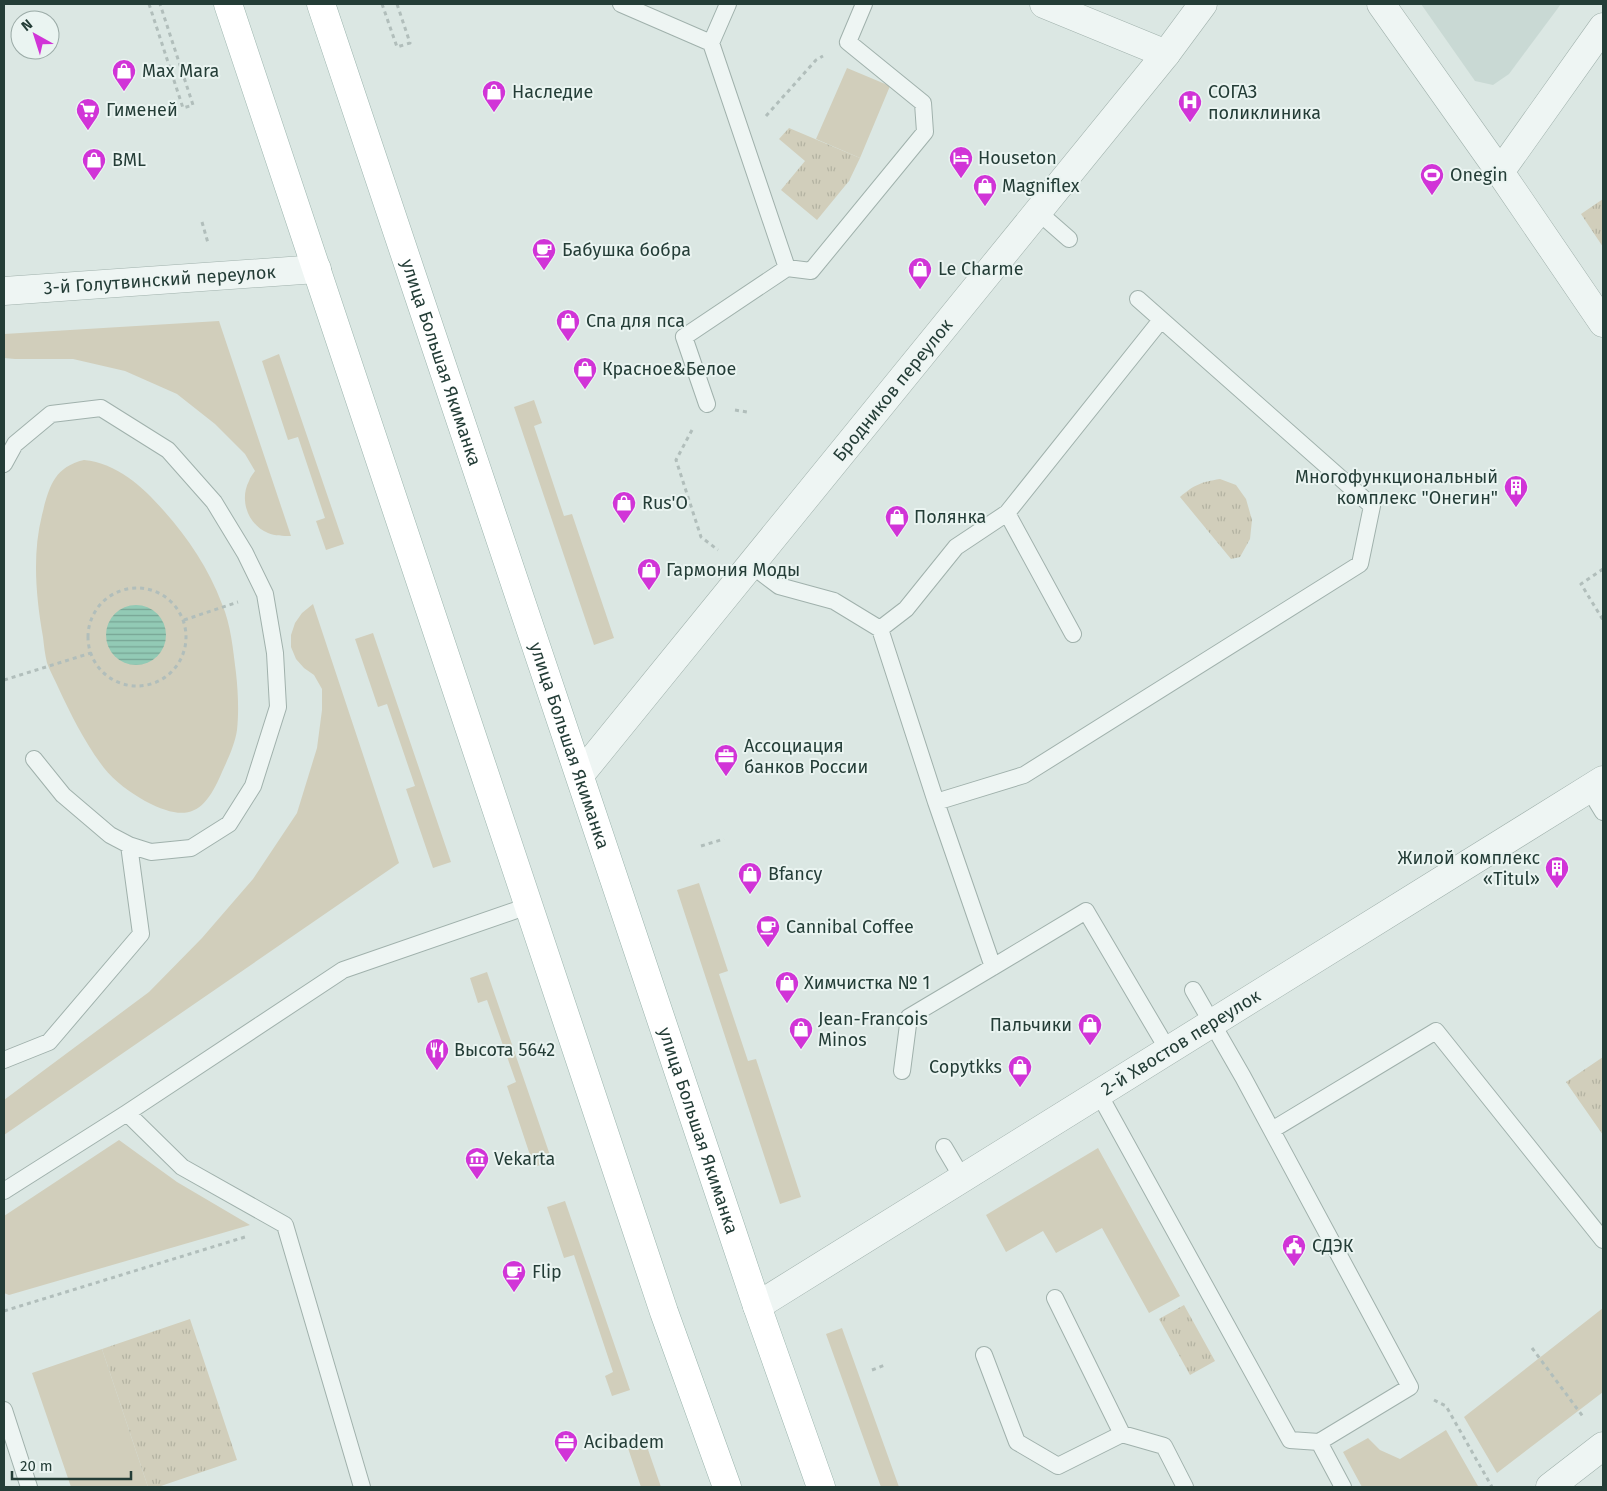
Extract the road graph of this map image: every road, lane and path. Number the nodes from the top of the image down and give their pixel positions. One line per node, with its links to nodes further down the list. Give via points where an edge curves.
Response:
1 (150, 4): 2 (path, via 183,108 193,105)
2 (160, 4)
3 (228, 4): 24 (main road)
4 (321, 4): 43 (main road, улица Большая Якиманка)
5 (382, 4): 6 (path, via 397,47 410,42)
6 (397, 4)
7 (621, 4): 15 (lane)
8 (728, 4): 15 (lane)
9 (864, 4): 14 (lane)
10 (1044, 4): 16 (street)
11 (1203, 4): 16 (street, Бродников переулок)
12 (1382, 4): 18 (street)
13 (1603, 27): 18 (street)
14 (848, 42): 17 (path, via 816,60); 23 (lane, via 923,103 925,132 811,271)
15 (711, 43): 17 (lane)
16 (1166, 54): 19 (street, Бродников переулок)
17 (744, 140): 23 (lane)
18 (1500, 172): 28 (street)
19 (1038, 211): 21 (lane); 33 (street, Бродников переулок)
20 (202, 222): 22 (path)
21 (1069, 239)
22 (209, 248)
23 (787, 268): 29 (lane, via 684,337)
24 (317, 269): 25 (street, 3-й Голутвинский переулок); 50 (main road)
25 (4, 291)
26 (1138, 298): 27 (lane)
27 (1161, 320): 31 (lane); 45 (lane, via 1372,506 1360,564 1024,775)
28 (1603, 323)
29 (707, 404): 32 (path, via 676,460 701,537)
30 (4, 464): 48 (lane, via 15,444 51,414 101,408 168,450 214,502 245,552 265,594 275,653 278,707 253,786 229,824 191,848 151,852)
31 (1007, 513): 38 (lane, via 956,547 906,608); 39 (lane)
32 (720, 552)
33 (750, 564): 38 (lane, via 779,586 834,601); 43 (street, Бродников переулок)
34 (1603, 569): 37 (path, via 1581,584)
35 (220, 608): 36 (path)
36 (184, 620): 40 (path, via 175,605 162,594 146,588 129,588 113,594 100,605 91,620 88,637); 40 (path, via 187,637 184,654 175,669 146,685 128,685 112,679 99,668)
37 (1603, 620)
38 (880, 629): 45 (lane)
39 (1072, 634)
40 (91, 653): 41 (path)
41 (4, 680)
42 (34, 759): 48 (lane, via 63,795)
43 (580, 775): 66 (main road, улица Большая Якиманка)
44 (1596, 785): 46 (lane); 53 (street, 2-й Хвостов переулок)
45 (936, 802): 51 (lane)
46 (1603, 812)
47 (724, 839): 49 (path)
48 (128, 845): 55 (lane, via 141,934 49,1042)
49 (701, 846)
50 (528, 906): 58 (lane, via 343,970); 81 (main road, via 664,1312)
51 (993, 967): 54 (lane, via 1086,912); 56 (lane, via 909,1017)
52 (1193, 990): 53 (lane)
53 (1213, 1023): 54 (street, 2-й Хвостов переулок); 59 (lane)
54 (1168, 1050): 57 (street, 2-й Хвостов переулок)
55 (4, 1060)
56 (902, 1071)
57 (1099, 1094): 61 (street, 2-й Хвостов переулок); 76 (lane, via 1290,1440)
58 (127, 1113): 62 (lane); 63 (lane, via 182,1167)
59 (1272, 1130): 64 (lane, via 1436,1031); 72 (lane)
60 (944, 1147): 61 (lane)
61 (962, 1179): 66 (street, 2-й Хвостов переулок)
62 (4, 1191)
63 (285, 1225): 67 (path); 80 (lane)
64 (1603, 1240)
65 (1055, 1298): 75 (lane)
66 (758, 1306): 82 (main road, улица Большая Якиманка)
67 (4, 1311)
68 (1532, 1348): 74 (path)
69 (984, 1354): 75 (lane, via 1016,1442 1058,1466)
70 (885, 1365): 71 (path)
71 (872, 1370)
72 (1410, 1387): 76 (lane); 85 (path, via 1446,1406)
73 (4, 1410): 79 (lane)
74 (1586, 1420)
75 (1122, 1434): 83 (lane, via 1164,1446)
76 (1319, 1442): 84 (lane)
77 (1603, 1446): 78 (street)
78 (1559, 1485)
79 (29, 1487)
80 (362, 1487)
81 (727, 1487)
82 (821, 1487)
83 (1185, 1487)
84 (1343, 1487)
85 (1492, 1487)

